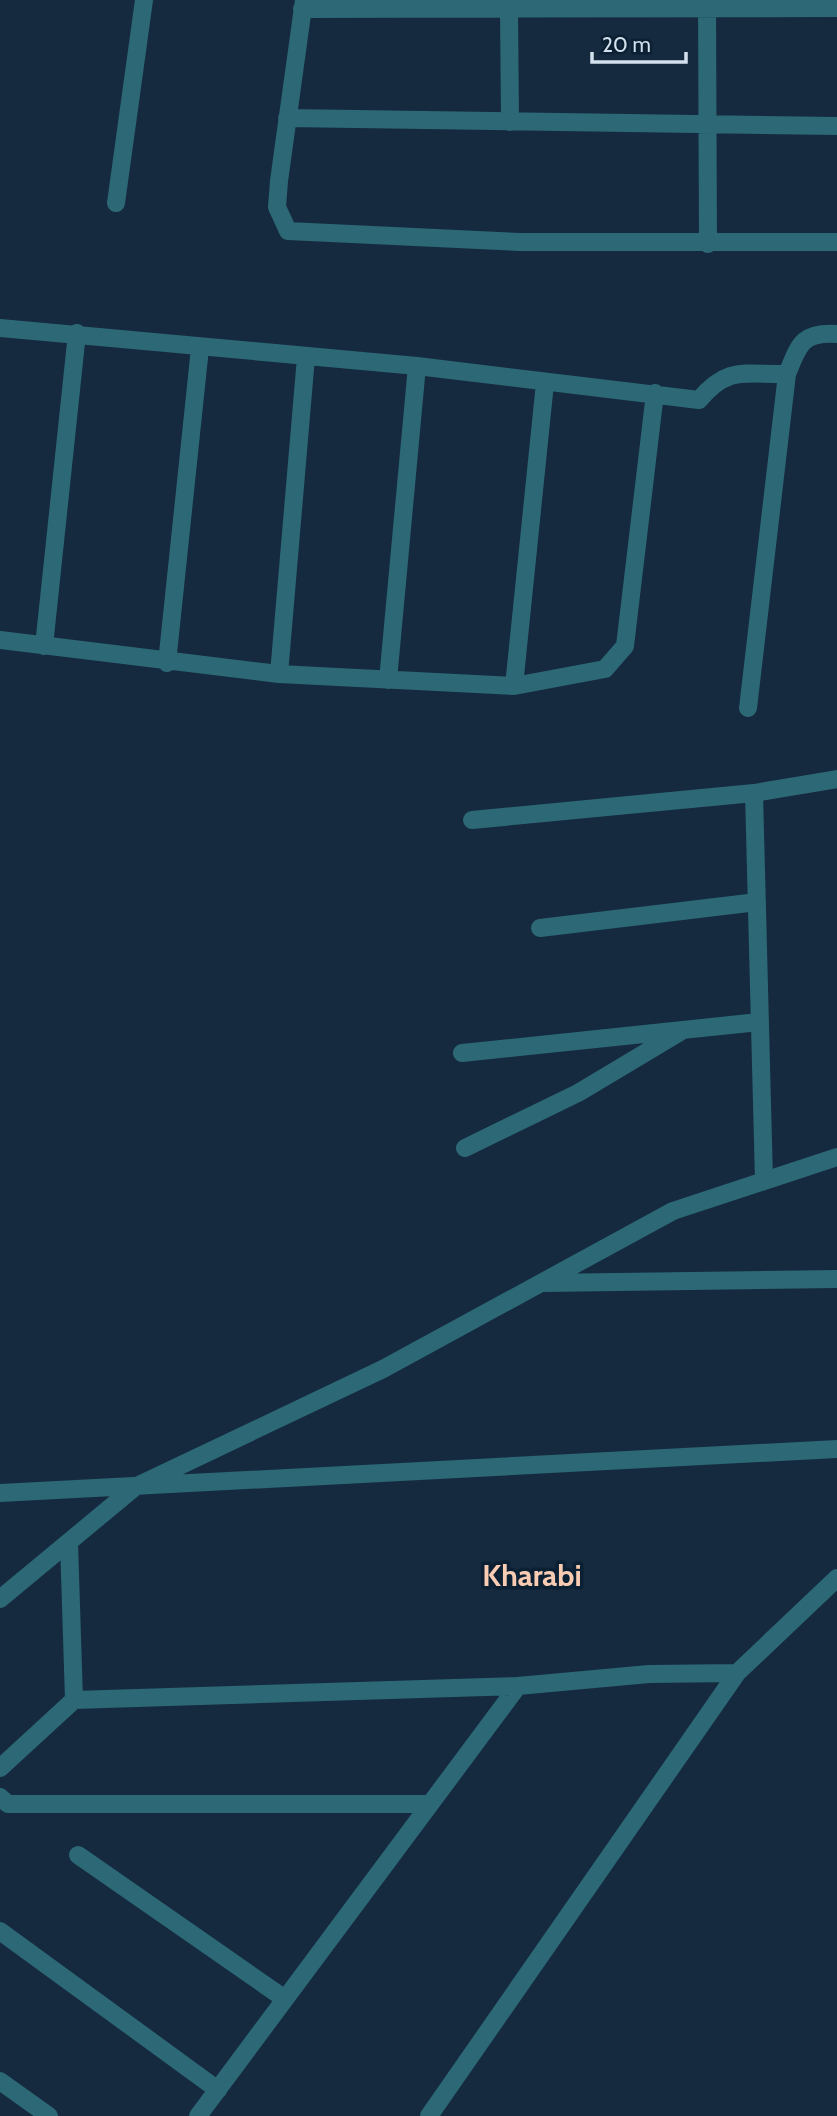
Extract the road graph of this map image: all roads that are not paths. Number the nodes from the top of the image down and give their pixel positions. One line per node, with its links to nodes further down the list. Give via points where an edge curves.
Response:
1 (144, 0): 10 (street)
2 (707, 3): 4 (street); 5 (street); 8 (street)
3 (303, 4): 4 (street); 6 (street)
4 (509, 8): 7 (street)
5 (837, 8)
6 (287, 118): 7 (street); 12 (street, via 277,207 288,231 519,242)
7 (510, 122): 8 (street)
8 (710, 124): 9 (street); 12 (street)
9 (837, 126)
10 (116, 203)
11 (837, 242): 12 (street)
12 (708, 244)
13 (0, 328): 14 (street)
14 (77, 333): 16 (street); 23 (street)
15 (837, 334): 19 (street, via 817,333 800,343)
16 (200, 348): 17 (street); 24 (street)
17 (306, 357): 18 (street); 25 (street)
18 (417, 366): 20 (street); 26 (street)
19 (787, 374): 21 (street, via 737,374 715,380 699,400); 28 (street)
20 (545, 383): 21 (street); 27 (street)
21 (655, 393): 27 (street, via 625,646 605,669)
22 (0, 640): 23 (street)
23 (44, 646): 24 (street)
24 (167, 663): 25 (street)
25 (279, 674): 26 (street)
26 (388, 680): 27 (street)
27 (514, 686)
28 (748, 708)
29 (837, 779): 30 (street)
30 (754, 793): 31 (street); 32 (street)
31 (472, 820)
32 (757, 902): 33 (street); 34 (street)
33 (540, 928)
34 (759, 1022): 35 (street); 39 (street)
35 (683, 1030): 36 (street); 37 (street, via 578,1093)
36 (462, 1053)
37 (465, 1148)
38 (837, 1157): 39 (street)
39 (764, 1181): 41 (street, via 673,1211)
40 (837, 1279): 41 (street)
41 (541, 1283): 43 (street, via 383,1369)
42 (837, 1449): 43 (street)
43 (135, 1487): 44 (street); 45 (street)
44 (0, 1493)
45 (69, 1542): 47 (street); 50 (street)
46 (835, 1584): 48 (street)
47 (0, 1599)
48 (737, 1673): 49 (street, via 649,1674); 61 (street)
49 (518, 1686): 50 (street); 53 (street)
50 (74, 1700): 51 (street)
51 (0, 1768)
52 (0, 1797): 53 (street, via 8,1804)
53 (428, 1804): 56 (street)
54 (78, 1855): 56 (street)
55 (0, 1931): 58 (street)
56 (285, 1999): 58 (street)
57 (0, 2081): 59 (street)
58 (218, 2090): 60 (street)
59 (49, 2116)
60 (198, 2116)
61 (429, 2116)

